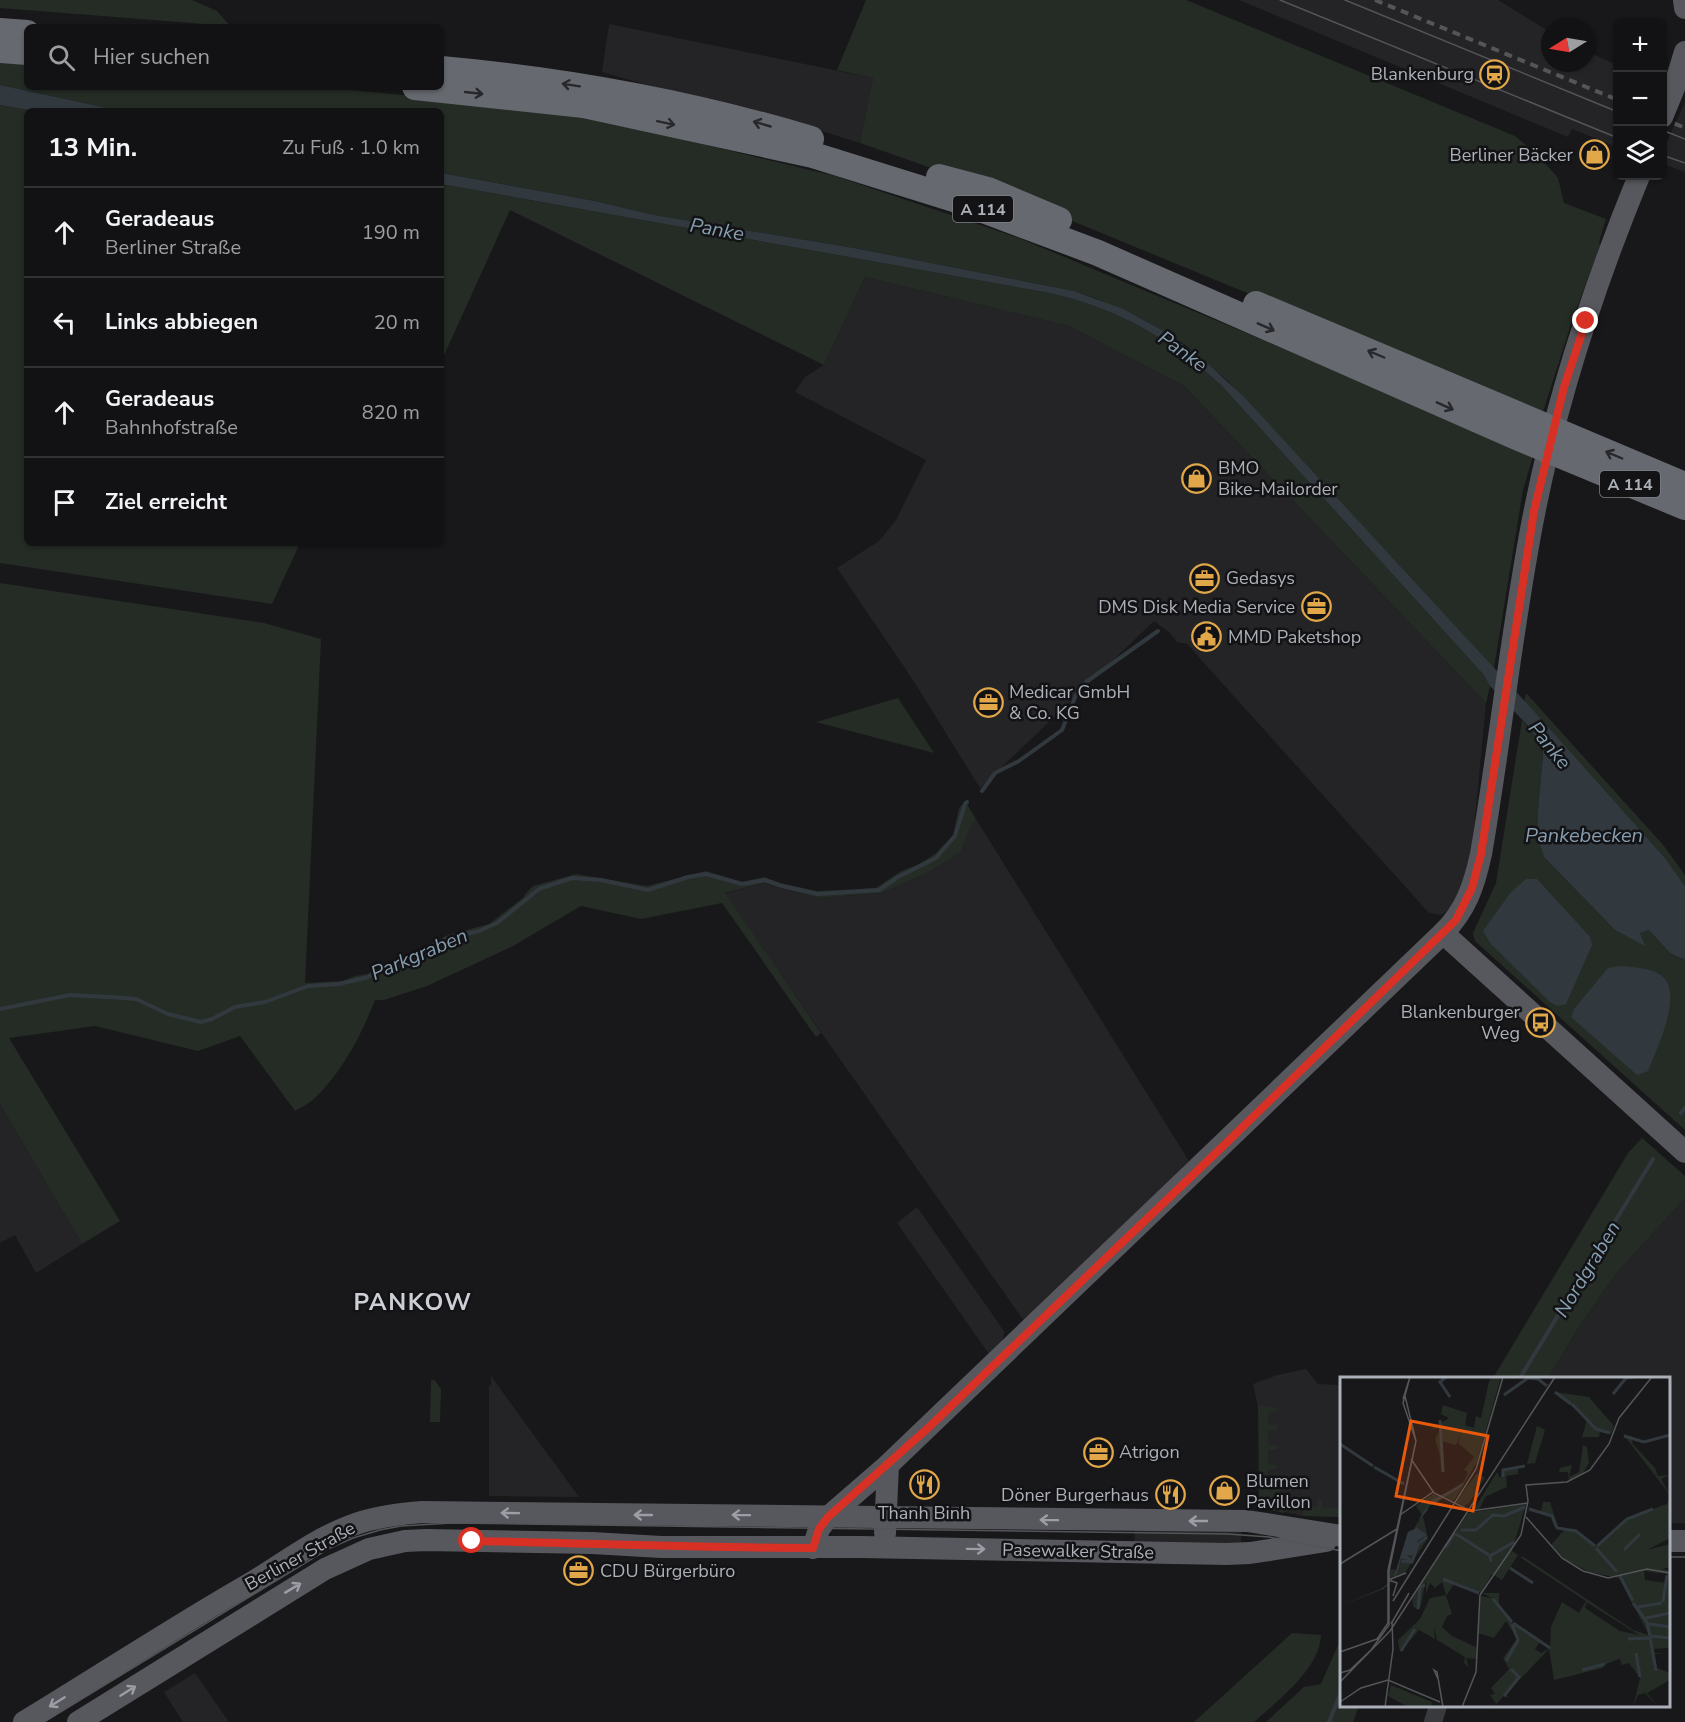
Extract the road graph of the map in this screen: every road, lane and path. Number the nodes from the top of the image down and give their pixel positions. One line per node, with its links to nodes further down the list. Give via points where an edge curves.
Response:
1 (1684, 0): 2 (main road)
2 (1685, 8)
3 (0, 31): 4 (highway)
4 (24, 33)
5 (0, 50): 6 (highway)
6 (24, 52)
7 (1685, 52): 10 (main road)
8 (444, 69): 12 (highway, A 114, one-way to 8, via 988,190 745,120 625,94)
9 (443, 90): 12 (highway, A 114, one-way to 12, via 584,105 813,155 954,198)
10 (1667, 105)
11 (1638, 180): 16 (main road, via 1557,414 1532,521 1477,871 1461,912)
12 (1523, 428): 13 (highway, A 114)
13 (1579, 451): 14 (highway, A 114, one-way to 13); 15 (highway, A 114)
14 (1685, 484)
15 (1685, 507)
16 (1443, 933): 17 (main road); 18 (main road)
17 (1685, 1152)
18 (888, 1465): 19 (main road); 20 (main road)
19 (828, 1517): 20 (main road, Pasewalker Straße); 25 (main road); 30 (main road, Berliner Straße, one-way to 30, via 422,1512 375,1518 312,1545)
20 (887, 1517): 21 (main road, Pasewalker Straße, one-way to 20); 26 (main road, via 882,1540)
21 (1075, 1520): 22 (main road, Pasewalker Straße, one-way to 21); 27 (main road)
22 (1247, 1521): 23 (main road, Pasewalker Straße); 28 (main road)
23 (1340, 1537)
24 (1340, 1537): 28 (main road, Pasewalker Straße)
25 (813, 1548): 26 (main road, Pasewalker Straße); 31 (main road, Berliner Straße, one-way to 25, via 325,1569 353,1554 383,1545 426,1540)
26 (860, 1548): 27 (main road, Pasewalker Straße, one-way to 27)
27 (1074, 1551): 28 (main road, Pasewalker Straße)
28 (1250, 1553)
29 (1438, 1707): 32 (street)
30 (24, 1722)
31 (78, 1722)
32 (1433, 1722)

